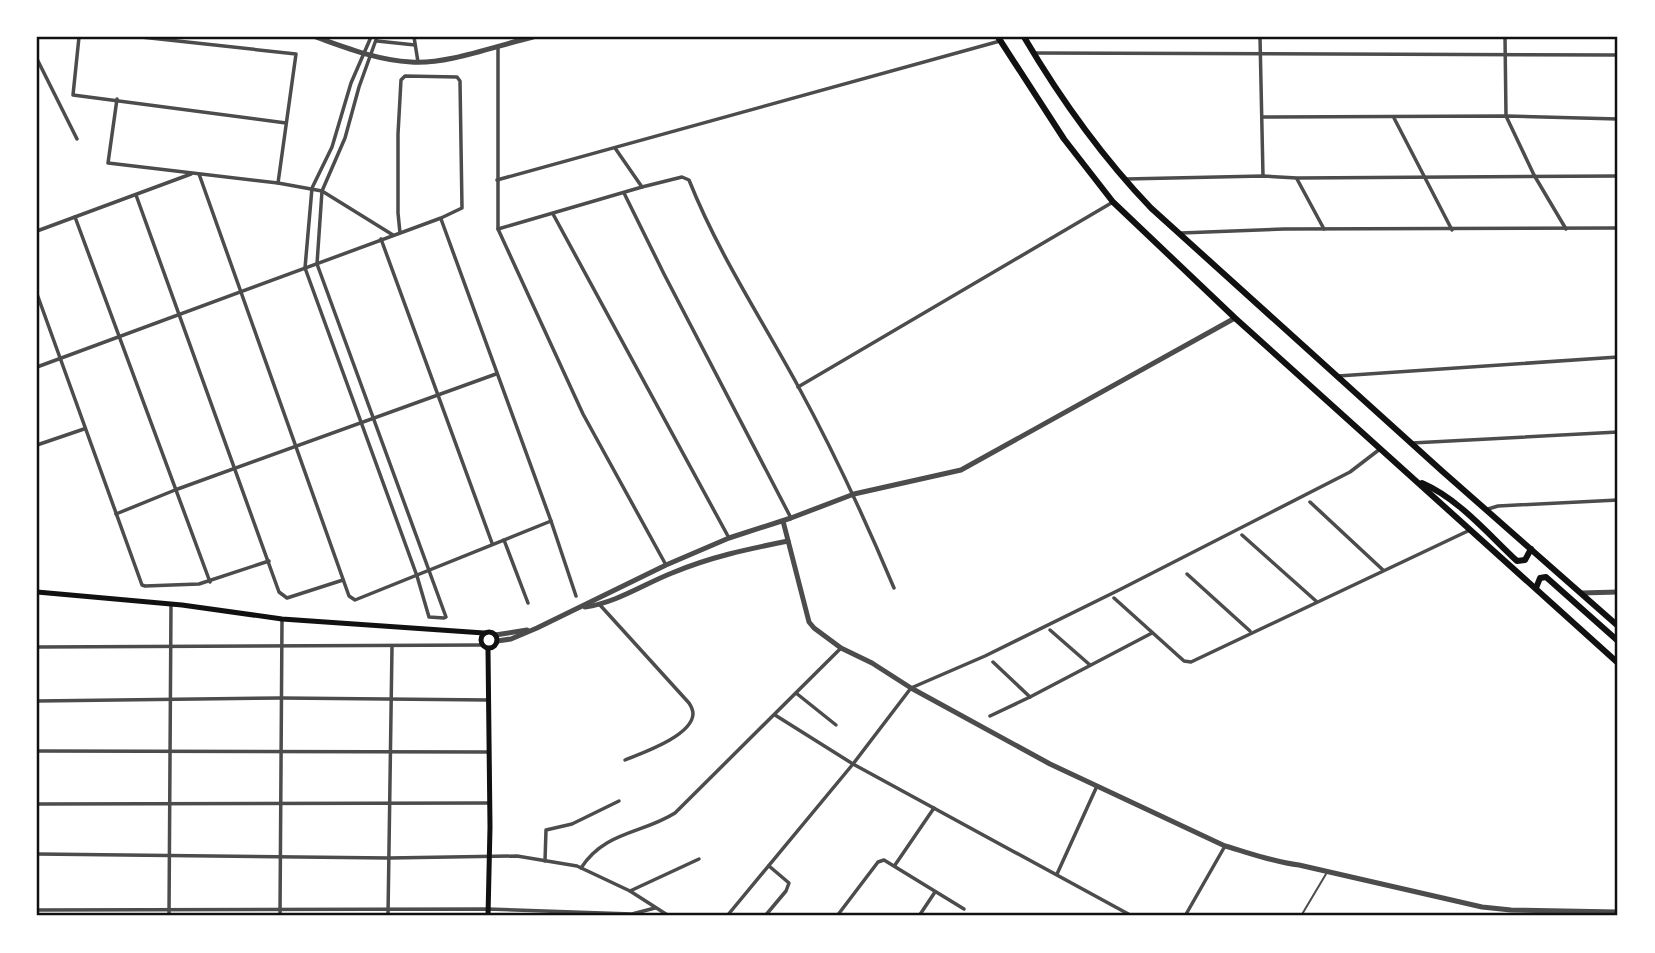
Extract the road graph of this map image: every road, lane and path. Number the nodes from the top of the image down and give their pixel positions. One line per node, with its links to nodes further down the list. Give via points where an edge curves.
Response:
1 (79, 37): 24 (street, via 73,94)
2 (141, 37): 29 (street, via 296,54)
3 (316, 37): 16 (street)
4 (371, 37): 16 (street)
5 (414, 37): 12 (street)
6 (533, 37): 13 (street)
7 (1024, 37): 14 (highway)
8 (1260, 37): 15 (street)
9 (1505, 37): 17 (street)
10 (377, 39): 12 (street); 19 (street)
11 (999, 39): 31 (street); 47 (highway, via 1064,139)
12 (415, 45): 21 (street)
13 (498, 46): 21 (street); 40 (street)
14 (1033, 53): 15 (street); 39 (highway)
15 (1260, 53): 17 (street); 26 (street)
16 (363, 54): 19 (street); 22 (street)
17 (1505, 54): 18 (street); 25 (street)
18 (1618, 54)
19 (371, 57): 21 (street); 23 (street)
20 (37, 59): 30 (street)
21 (418, 62)
22 (351, 83): 23 (street); 43 (street, via 332,147)
23 (359, 87): 44 (street, via 345,138)
24 (117, 99): 29 (street); 32 (street, via 108,163)
25 (1506, 116): 27 (street); 28 (street); 36 (street)
26 (1262, 117): 27 (street); 34 (street)
27 (1394, 118): 35 (street)
28 (1618, 119)
29 (286, 123): 41 (street)
30 (77, 139)
31 (614, 148): 40 (street); 42 (street)
32 (193, 173): 33 (street); 46 (street)
33 (199, 174): 41 (street); 63 (street)
34 (1263, 176): 38 (street); 39 (street)
35 (1425, 176): 36 (street); 38 (street); 55 (street)
36 (1534, 176): 37 (street); 54 (street)
37 (1618, 176)
38 (1297, 178): 53 (street)
39 (1123, 179): 58 (highway)
40 (497, 180): 52 (street)
41 (278, 183): 43 (street)
42 (642, 187): 45 (street); 73 (street, via 682,177 689,180 726,261)
43 (312, 188): 44 (street); 62 (street)
44 (322, 191): 59 (street); 61 (street)
45 (624, 193): 48 (street); 91 (street)
46 (136, 195): 49 (street); 65 (street)
47 (1113, 202): 66 (highway); 73 (street)
48 (553, 213): 52 (street); 96 (street)
49 (75, 216): 56 (street); 67 (street)
50 (441, 218): 57 (street); 57 (street, via 462,208 460,81 453,76 405,76 400,84 398,134); 71 (street)
51 (1618, 228): 54 (street)
52 (498, 229): 102 (street, via 583,414)
53 (1325, 229): 55 (street); 58 (street)
54 (1566, 229): 55 (street)
55 (1452, 230)
56 (37, 231)
57 (400, 233): 59 (street)
58 (1178, 233): 72 (highway)
59 (393, 235): 60 (street)
60 (382, 239): 61 (street); 74 (street)
61 (317, 264): 62 (street); 75 (street)
62 (305, 268): 63 (street); 76 (street)
63 (240, 290): 65 (street); 81 (street)
64 (37, 294): 68 (street)
65 (180, 314): 67 (street); 83 (street)
66 (1235, 318): 82 (highway); 86 (street, via 971,465)
67 (119, 336): 68 (street); 85 (street)
68 (59, 357): 70 (street); 77 (street)
69 (1618, 357): 72 (street)
70 (37, 367)
71 (496, 374): 74 (street); 92 (street)
72 (1336, 376): 79 (highway)
73 (799, 387): 86 (street)
74 (438, 395): 75 (street); 99 (street)
75 (373, 418): 76 (street); 104 (street)
76 (361, 422): 81 (street); 106 (street)
77 (84, 429): 80 (street); 90 (street)
78 (1618, 432): 79 (street)
79 (1410, 443): 89 (highway)
80 (37, 445)
81 (297, 445): 83 (street); 107 (street)
82 (1381, 449): 84 (highway); 138 (street, via 1338,478 1007,645)
83 (236, 468): 85 (street); 101 (street)
84 (1417, 481): 94 (highway); 100 (highway, via 1468,515 1517,561 1525,560)
85 (175, 490): 90 (street); 108 (street)
86 (854, 494): 91 (street); 109 (street)
87 (1618, 500): 89 (street)
88 (1310, 502): 103 (street)
89 (1486, 510): 100 (highway)
90 (116, 514): 108 (street, via 142,584)
91 (791, 518): 93 (street)
92 (551, 521): 97 (street); 114 (street)
93 (783, 521): 96 (street); 98 (street)
94 (1470, 530): 103 (street); 110 (highway)
95 (1242, 535): 116 (street)
96 (729, 538): 102 (street)
97 (503, 539): 99 (street); 117 (street)
98 (788, 541): 119 (street, via 716,556); 134 (street, via 809,622)
99 (493, 544): 104 (street)
100 (1531, 550): 113 (highway)
101 (269, 561): 107 (street, via 279,592 287,598); 108 (street)
102 (666, 565): 120 (street)
103 (1383, 570): 116 (street)
104 (429, 571): 106 (street); 106 (street, via 444,618 429,617)
105 (1187, 574): 124 (street)
106 (416, 576): 107 (street, via 355,600)
107 (343, 580)
108 (210, 582)
109 (894, 588)
110 (1536, 589): 128 (highway, via 1540,578 1546,577); 136 (highway)
111 (37, 592): 118 (main road)
112 (1618, 592): 113 (street)
113 (1581, 593): 122 (highway)
114 (576, 596)
115 (1114, 598): 126 (street)
116 (1316, 601): 124 (street)
117 (528, 603)
118 (171, 604): 121 (main road); 130 (street)
119 (600, 605): 120 (street); 154 (street, via 690,703 693,713 664,745)
120 (582, 607): 127 (street, via 511,639)
121 (282, 619): 125 (main road); 129 (street)
122 (1618, 626)
123 (1050, 630): 137 (street)
124 (1251, 632): 126 (street, via 1191,662)
125 (484, 633): 127 (main road, via 491,632); 133 (main road)
126 (1152, 633): 137 (street)
127 (496, 638): 133 (main road, via 493,648)
128 (1618, 641)
129 (282, 644): 130 (street); 132 (street); 141 (street)
130 (171, 645): 131 (street); 143 (street)
131 (37, 647)
132 (392, 647): 133 (street); 142 (street)
133 (485, 647): 144 (main road)
134 (841, 648): 138 (street); 139 (street)
135 (993, 662): 140 (street)
136 (1618, 663)
137 (1090, 665): 140 (street)
138 (911, 688): 155 (street); 156 (street)
139 (796, 693): 146 (street); 148 (street)
140 (1031, 697): 147 (street)
141 (282, 698): 142 (street); 143 (street); 151 (street)
142 (392, 699): 144 (street); 152 (street)
143 (171, 700): 145 (street); 150 (street)
144 (489, 700): 153 (main road)
145 (37, 701)
146 (775, 715): 155 (street); 174 (street, via 675,813 607,842 590,854)
147 (990, 716)
148 (836, 725)
149 (37, 751): 150 (street)
150 (171, 751): 151 (street); 158 (street)
151 (280, 751): 152 (street); 161 (street)
152 (391, 751): 153 (street); 162 (street)
153 (489, 752): 159 (main road)
154 (625, 760)
155 (853, 764): 163 (street); 172 (street)
156 (1097, 786): 164 (street); 176 (street)
157 (619, 801): 171 (street, via 572,824 546,830)
158 (171, 802): 160 (street); 161 (street); 167 (street)
159 (490, 803): 162 (street); 166 (main road)
160 (37, 804)
161 (280, 804): 162 (street); 168 (street)
162 (390, 804): 169 (street)
163 (934, 808): 173 (street); 176 (street)
164 (1225, 846): 175 (street); 199 (street)
165 (37, 854): 167 (street)
166 (489, 855): 169 (street); 171 (street); 183 (main road)
167 (170, 856): 168 (street); 179 (street)
168 (280, 857): 169 (street); 181 (street)
169 (389, 858): 182 (street)
170 (699, 859): 177 (street)
171 (545, 861): 174 (street)
172 (769, 865): 194 (street); 195 (street, via 789,883)
173 (895, 865): 178 (street); 196 (street, via 878,862)
174 (581, 868): 177 (street)
175 (1327, 873): 188 (street, via 1482,907); 200 (lane)
176 (1057, 874): 198 (street)
177 (630, 891): 180 (street)
178 (935, 891): 184 (street); 197 (street)
179 (169, 908): 181 (street); 185 (street); 189 (street)
180 (655, 908): 187 (street, via 632,914); 193 (street)
181 (280, 909): 182 (street); 190 (street)
182 (388, 909): 183 (street); 191 (street)
183 (488, 909): 187 (street); 192 (main road)
184 (964, 909)
185 (37, 910)
186 (1618, 912): 188 (street)
187 (581, 914)
188 (1566, 914)
189 (169, 916)
190 (280, 916)
191 (388, 916)
192 (488, 916)
193 (667, 916)
194 (727, 916)
195 (765, 916)
196 (837, 916)
197 (919, 916)
198 (1132, 916)
199 (1185, 916)
200 (1301, 916)

